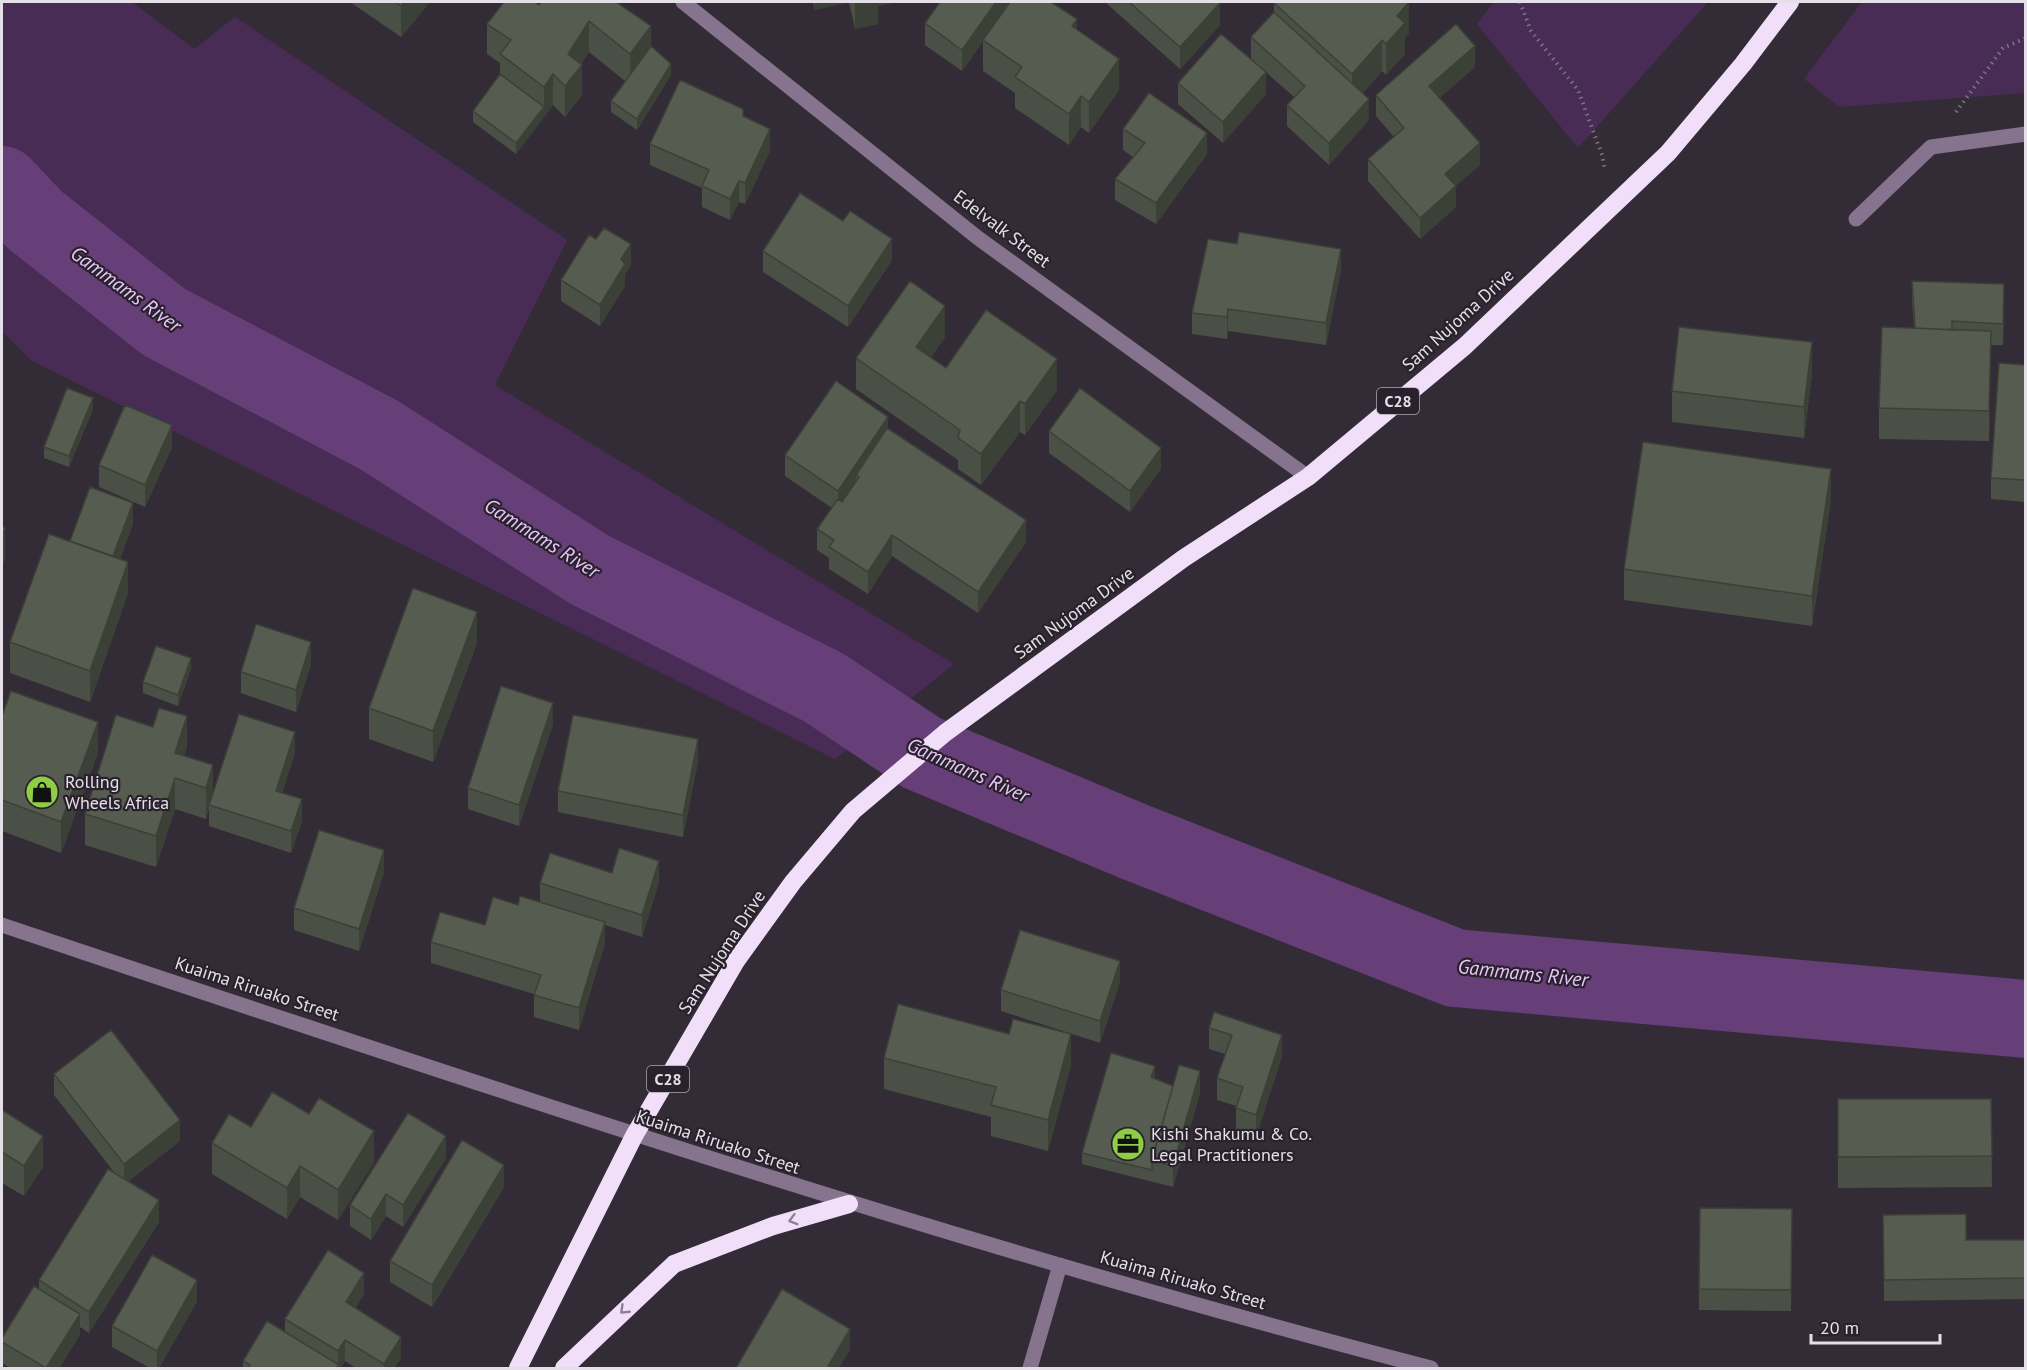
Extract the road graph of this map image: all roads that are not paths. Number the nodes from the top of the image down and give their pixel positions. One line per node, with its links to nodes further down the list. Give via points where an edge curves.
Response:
1 (683, 2): 5 (street, Edelvalk Street, via 978,238)
2 (1790, 2): 5 (highway, Sam Nujoma Drive / C28, via 1668,153 1465,346)
3 (2025, 134): 4 (street, via 1931,147)
4 (1856, 219)
5 (1308, 477): 7 (highway, Sam Nujoma Drive / C28, via 1184,558 945,734 853,811 792,882 736,961)
6 (2, 925): 7 (street, Kuaima Riruako Street)
7 (634, 1136): 8 (street, Kuaima Riruako Street); 10 (highway, Sam Nujoma Drive / C28)
8 (849, 1204): 9 (street, Kuaima Riruako Street); 11 (highway, one-way to 11, via 753,1233 674,1264)
9 (1060, 1265): 12 (street); 13 (street, Kuaima Riruako Street)
10 (518, 1368)
11 (564, 1368)
12 (1030, 1368)
13 (1431, 1368)

